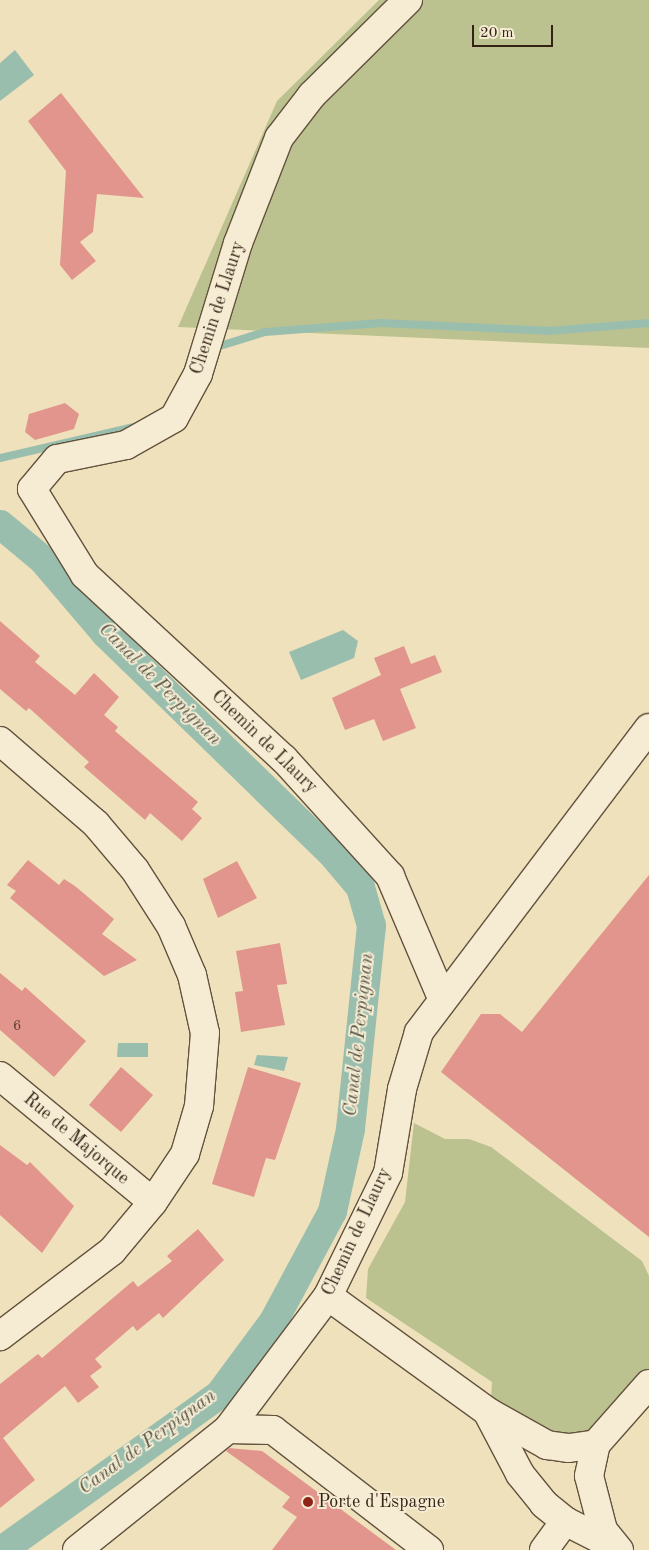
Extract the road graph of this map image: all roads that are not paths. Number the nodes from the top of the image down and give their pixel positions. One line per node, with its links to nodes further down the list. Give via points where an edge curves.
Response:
1 (408, 0): 4 (street, Chemin de Llaury, via 312,95 278,138 238,243 198,374 174,418 126,445 57,459 32,489 85,575 284,759 340,815 390,876)
2 (649, 728): 4 (street)
3 (0, 741): 6 (street, via 96,824 135,870 171,926 192,975 205,1033 199,1106 185,1154)
4 (442, 998): 7 (street, Chemin de Llaury, via 419,1032 402,1089 388,1173)
5 (0, 1076): 6 (street, Rue de Majorque)
6 (153, 1202): 8 (street, via 112,1251)
7 (328, 1296): 10 (street); 11 (street, Chemin de Llaury)
8 (0, 1336)
9 (649, 1384): 12 (street)
10 (488, 1412): 12 (street, via 547,1445 569,1448); 13 (street, via 520,1474)
11 (228, 1429): 15 (street, Chemin de Llaury); 16 (street, via 273,1430)
12 (596, 1444): 14 (street, via 589,1476 592,1493 602,1530)
13 (565, 1521): 14 (street); 17 (street)
14 (616, 1548)
15 (77, 1550)
16 (429, 1550)
17 (544, 1550)

